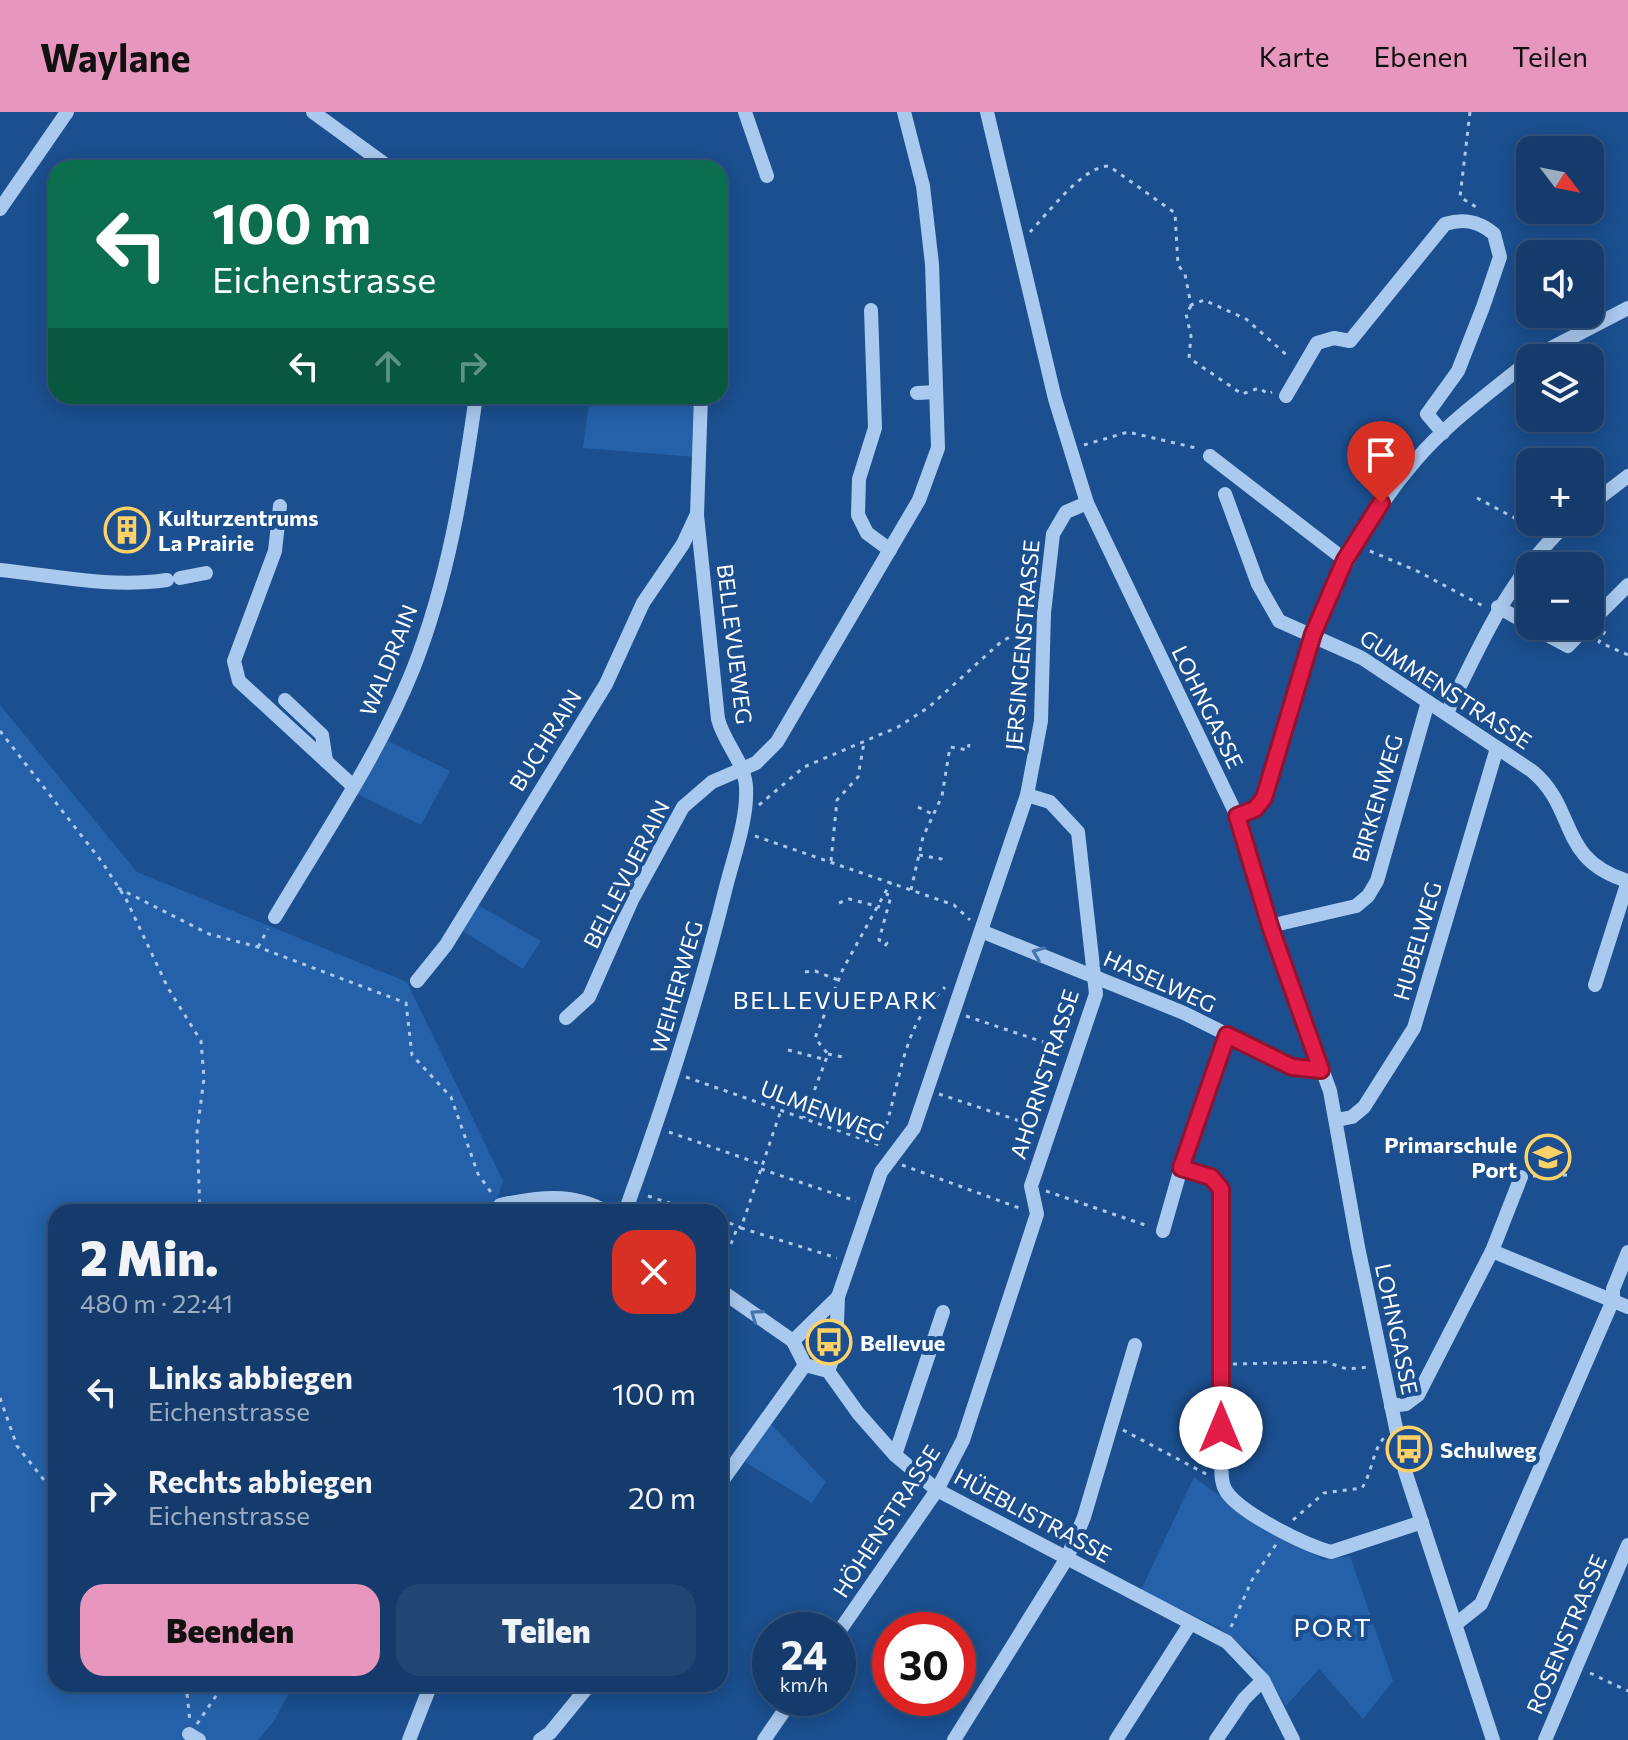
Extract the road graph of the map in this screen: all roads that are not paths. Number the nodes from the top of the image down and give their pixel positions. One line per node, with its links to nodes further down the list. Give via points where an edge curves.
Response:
1 (67, 112): 8 (street)
2 (313, 112): 6 (street)
3 (745, 112): 7 (street)
4 (904, 112): 13 (street, BELLEVUEWEG, via 928,223)
5 (987, 112): 23 (street, LOHNGASSE, via 1055,399)
6 (379, 160)
7 (767, 176)
8 (0, 209)
9 (1628, 308): 11 (street)
10 (871, 310): 27 (street, via 875,428 859,479 858,515 867,533)
11 (1560, 344)
12 (1516, 372): 18 (street)
13 (936, 392): 14 (street); 27 (street, BELLEVUEWEG, via 935,463)
14 (917, 393)
15 (1286, 396): 18 (street, via 1317,343 1350,341 1445,224 1473,222 1494,234 1500,257 1458,371 1427,414)
16 (475, 404): 44 (street, WALDRAIN, via 460,506 431,618 413,670)
17 (701, 404): 25 (street, BELLEVUEWEG)
18 (1443, 433): 28 (street, via 1381,503)
19 (1210, 456): 28 (street)
20 (1628, 476): 22 (street)
21 (1225, 494): 35 (street, GUMMENSTRASSE, via 1258,584 1279,621)
22 (1604, 494)
23 (1087, 503): 45 (street, JERSINGENSTRASSE, via 1066,512 1053,534 1041,721); 46 (street, LOHNGASSE)
24 (280, 506): 42 (street, via 275,551 234,670 239,681)
25 (697, 515): 43 (street, BELLEVUEWEG, via 718,719); 52 (street, BUCHRAIN, via 643,603 606,684 446,945)
26 (1554, 536): 33 (street)
27 (890, 550): 43 (street, BELLEVUEWEG, via 777,742)
28 (1345, 560): 35 (street)
29 (0, 570): 30 (street, via 135,585)
30 (206, 573)
31 (1628, 585): 32 (street)
32 (1604, 608)
33 (1496, 610): 34 (street); 40 (street)
34 (1516, 619)
35 (1313, 634): 39 (street, GUMMENSTRASSE, via 1362,658); 46 (street, via 1264,798 1255,809)
36 (1557, 640): 37 (street, via 1568,646)
37 (1573, 640)
38 (285, 700): 42 (street, via 322,735)
39 (1428, 702): 40 (street, GUMMENSTRASSE); 49 (street, BIRKENWEG, via 1377,881 1368,896 1356,906)
40 (1447, 713): 41 (street, GUMMENSTRASSE)
41 (1497, 748): 47 (street, GUMMENSTRASSE, via 1540,778 1579,852); 57 (street, HUBELWEG, via 1414,1028 1364,1107)
42 (326, 761): 44 (street)
43 (743, 769): 54 (street, BELLEVUERAIN, via 712,782 683,807 632,900 589,997); 62 (street, WEIHERWEG, via 745,803 710,954)
44 (353, 786): 48 (street, WALDRAIN)
45 (1027, 795): 50 (street, JERSINGENSTRASSE); 51 (street, AHORNSTRASSE, via 1050,802 1078,832)
46 (1237, 816): 49 (street, LOHNGASSE)
47 (1628, 881): 53 (street)
48 (275, 917)
49 (1270, 926): 56 (street, LOHNGASSE)
50 (981, 931): 51 (street, HASELWEG, one-way to 50); 68 (street, JERSINGENSTRASSE, via 914,1128 886,1149)
51 (1094, 976): 55 (street, HASELWEG); 66 (street, AHORNSTRASSE, via 1096,994 1031,1186 1037,1214)
52 (417, 981)
53 (1595, 985)
54 (566, 1018)
55 (1227, 1035): 56 (street, HASELWEG, via 1292,1067); 58 (street)
56 (1321, 1070): 57 (street, LOHNGASSE)
57 (1337, 1120): 76 (street, LOHNGASSE)
58 (1181, 1168): 63 (street); 80 (street, via 1211,1177 1221,1189 1222,1482 1228,1494 1314,1548 1331,1552)
59 (1521, 1177): 64 (street)
60 (505, 1204): 61 (street, via 541,1196)
61 (590, 1204)
62 (628, 1204)
63 (1163, 1231)
64 (1492, 1251): 69 (street); 76 (street, via 1418,1395)
65 (1628, 1252): 69 (street)
66 (1010, 1293): 79 (street, HÖHENSTRASSE, via 963,1440)
67 (728, 1296): 72 (street, one-way to 67)
68 (838, 1297): 72 (street); 75 (street, via 836,1349)
69 (1613, 1300): 70 (street); 85 (street, via 1481,1604)
70 (1628, 1307)
71 (943, 1312): 77 (street)
72 (793, 1341): 74 (street)
73 (1135, 1345): 82 (street)
74 (805, 1365): 75 (street); 78 (street)
75 (828, 1371): 77 (street, HÜEBLISTRASSE)
76 (1391, 1406): 80 (street, LOHNGASSE)
77 (895, 1455): 79 (street, HÜEBLISTRASSE)
78 (728, 1473)
79 (937, 1490): 82 (street, HÜEBLISTRASSE); 83 (street, HÖHENSTRASSE)
80 (1422, 1522): 85 (street, LOHNGASSE)
81 (1628, 1545): 98 (street, ROSENSTRASSE)
82 (1067, 1558): 84 (street, HÜEBLISTRASSE); 93 (street)
83 (853, 1612)
84 (1190, 1624): 86 (street, HÜEBLISTRASSE, via 1227,1642); 94 (street)
85 (1456, 1624): 97 (street, LOHNGASSE)
86 (1263, 1680): 95 (street); 96 (street, HÜEBLISTRASSE)
87 (428, 1692): 90 (street)
88 (584, 1692): 91 (street)
89 (781, 1716): 92 (street)
90 (409, 1740)
91 (540, 1740)
92 (764, 1740)
93 (954, 1740)
94 (1116, 1740)
95 (1216, 1740)
96 (1293, 1740)
97 (1493, 1740)
98 (1545, 1740)

